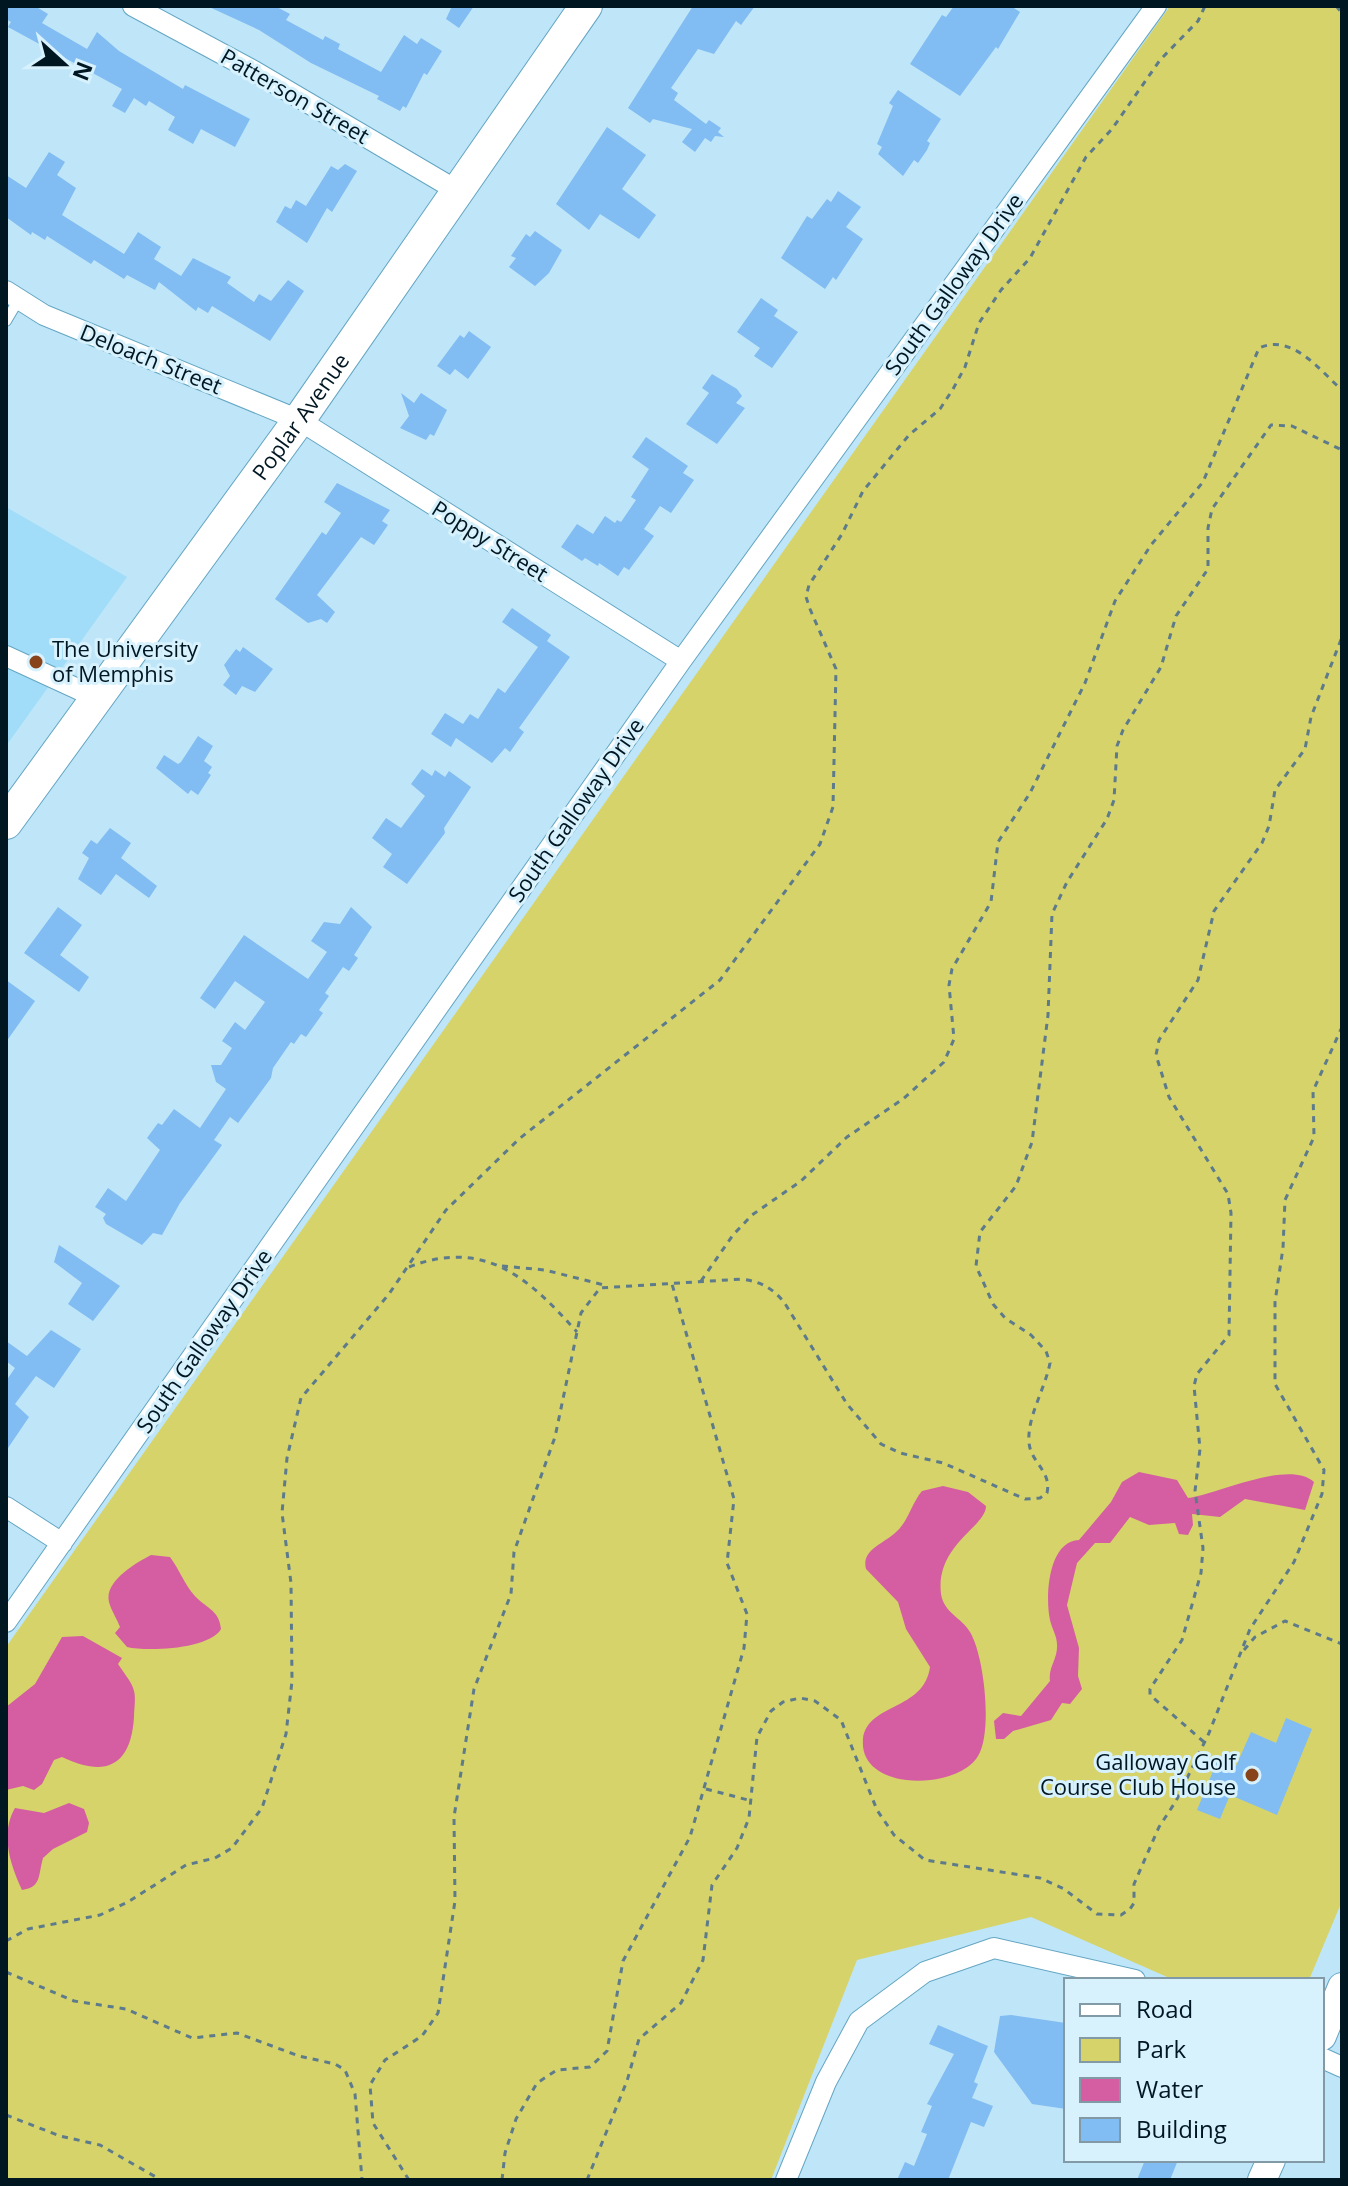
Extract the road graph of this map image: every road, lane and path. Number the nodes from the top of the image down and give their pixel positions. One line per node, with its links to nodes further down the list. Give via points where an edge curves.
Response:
1 (133, 6): 7 (street, Patterson Street)
2 (586, 6): 7 (main road, Poplar Avenue)
3 (1156, 6): 15 (street, South Galloway Drive)
4 (1205, 6): 20 (path, via 1086,157 1030,258 979,323 953,389 863,491 809,585 806,597 836,669 833,807 820,844 720,980 519,1139 446,1210)
5 (1336, 6): 6 (path)
6 (1342, 13)
7 (456, 190): 11 (main road, Poplar Avenue)
8 (12, 295): 9 (lane); 11 (street, Deloach Street, via 44,315)
9 (6, 321)
10 (1342, 390): 21 (path, via 1299,352 1269,344 1259,348 1203,482 1151,545 1115,601 1085,683 1030,793 998,842 991,902 952,969 954,1039 944,1062 752,1215)
11 (299, 420): 15 (street, Poppy Street); 16 (main road, Poplar Avenue)
12 (1342, 450): 21 (path, via 1292,426 1271,425 1219,496 1208,528 1208,569 1176,616 1161,667 1123,730 1107,819 1052,914 1048,1015 1032,1142 1016,1186 980,1232 976,1266 993,1304 1046,1351 1050,1363 1028,1444 1047,1477 1047,1493 1025,1499 943,1463 881,1444 847,1404 772,1289 742,1279)
13 (1342, 637): 30 (path, via 1311,717 1305,749 1275,790 1262,843 1214,911 1198,980 1159,1040 1156,1055 1169,1097 1223,1185 1231,1213 1229,1335 1197,1374 1194,1386 1200,1449 1195,1491 1203,1548 1193,1609 1175,1654 1150,1689 1150,1695)
14 (6, 656): 16 (street)
15 (681, 661): 26 (street, South Galloway Drive)
16 (95, 697): 17 (main road, Poplar Avenue)
17 (6, 823)
18 (1342, 1027): 29 (path, via 1313,1091 1314,1137 1285,1200 1275,1302 1275,1384 1318,1458 1324,1480 1294,1562 1258,1615)
19 (499, 1266): 20 (path, via 476,1257 447,1255); 23 (path, via 545,1270); 24 (path)
20 (408, 1267): 33 (path, via 301,1398 294,1415 282,1513 291,1583 292,1681 286,1734 262,1808 232,1848 215,1858 186,1865 100,1915 28,1929)
21 (701, 1281): 22 (path)
22 (672, 1284): 23 (path); 31 (path, via 729,1477 734,1499 727,1563 747,1614 744,1648)
23 (607, 1287): 24 (path, via 591,1295)
24 (577, 1332): 41 (path, via 555,1437 514,1552 511,1594 474,1689 454,1817 455,1901 438,2013 422,2036 385,2060 370,2085 373,2123)
25 (6, 1507): 26 (street)
26 (62, 1543): 27 (street, South Galloway Drive)
27 (6, 1622)
28 (1342, 1644): 29 (path, via 1285,1621 1255,1637)
29 (1242, 1653): 30 (path)
30 (1204, 1742): 32 (path, via 1134,1884 1134,1903 1121,1915 1097,1914 1040,1878 925,1860 885,1823 841,1720 815,1701 783,1702 762,1722)
31 (706, 1789): 32 (path); 42 (path, via 685,1848 628,1946 607,2051 590,2067 557,2070 537,2083 516,2119)
32 (752, 1801): 43 (path, via 744,1835 712,1885 708,1941 690,1990 639,2039)
33 (6, 1941)
34 (6, 1972): 40 (path, via 74,2001 126,2009 192,2038 237,2033 335,2064 345,2070 355,2094)
35 (1126, 1978): 44 (street, via 994,1948 925,1972 859,2021 826,2082)
36 (1342, 1987): 37 (main road)
37 (1324, 2031)
38 (6, 2115): 39 (path, via 100,2145)
39 (161, 2180)
40 (362, 2180)
41 (409, 2180)
42 (502, 2180)
43 (587, 2180)
44 (786, 2180)

